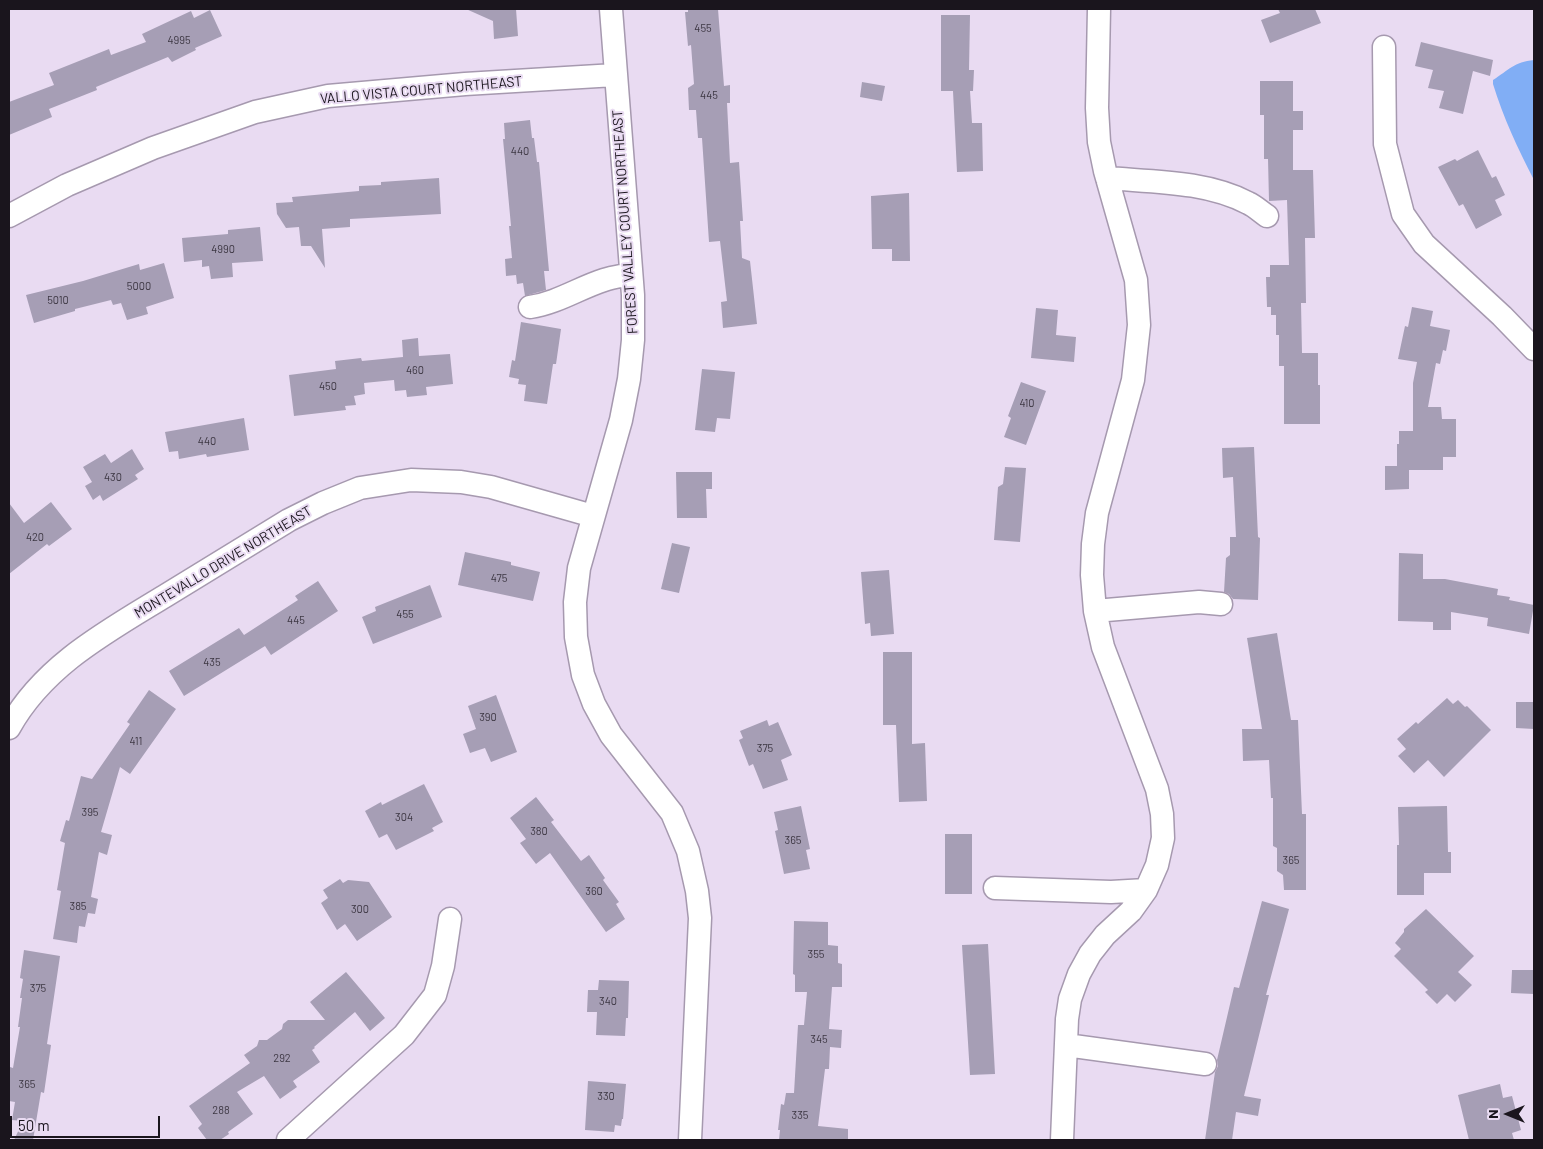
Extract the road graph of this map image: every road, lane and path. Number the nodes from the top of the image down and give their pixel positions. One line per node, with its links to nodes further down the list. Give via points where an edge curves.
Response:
1 (610, 9): 4 (street, FOREST VALLEY COURT NORTHEAST)
2 (1099, 9): 5 (street, via 1097,108 1099,142)
3 (1384, 47): 10 (street, via 1386,144 1403,214 1424,244)
4 (615, 75): 6 (street, VALLO VISTA COURT NORTHEAST, via 328,96 255,112 153,148 67,185); 8 (street, FOREST VALLEY COURT NORTHEAST)
5 (1107, 178): 7 (street, via 1216,190 1249,203); 13 (street, via 1136,280 1140,325 1133,380 1097,512 1092,575)
6 (9, 216)
7 (1267, 216)
8 (631, 274): 9 (street, via 605,279 548,303); 11 (street, FOREST VALLEY COURT NORTHEAST, via 633,340 629,379 621,420)
9 (530, 307)
10 (1534, 349)
11 (593, 516): 14 (street, MONTEVALLO DRIVE NORTHEAST, via 491,487 461,482 411,480 360,488 289,520 91,641 52,672 31,695); 21 (street, FOREST VALLEY COURT NORTHEAST, via 575,602 576,637 584,675 610,735 672,813 688,851 697,891 700,918)
12 (1221, 604): 13 (street, via 1199,602)
13 (1095, 611): 16 (street, via 1103,647 1157,789 1162,814 1157,865)
14 (9, 728)
15 (995, 888): 16 (street)
16 (1146, 890): 18 (street, via 1131,911 1105,935 1079,974 1070,999)
17 (450, 919): 20 (street, via 435,995 404,1035)
18 (1066, 1045): 19 (street); 22 (street)
19 (1204, 1064)
20 (288, 1140)
21 (690, 1140)
22 (1062, 1140)

